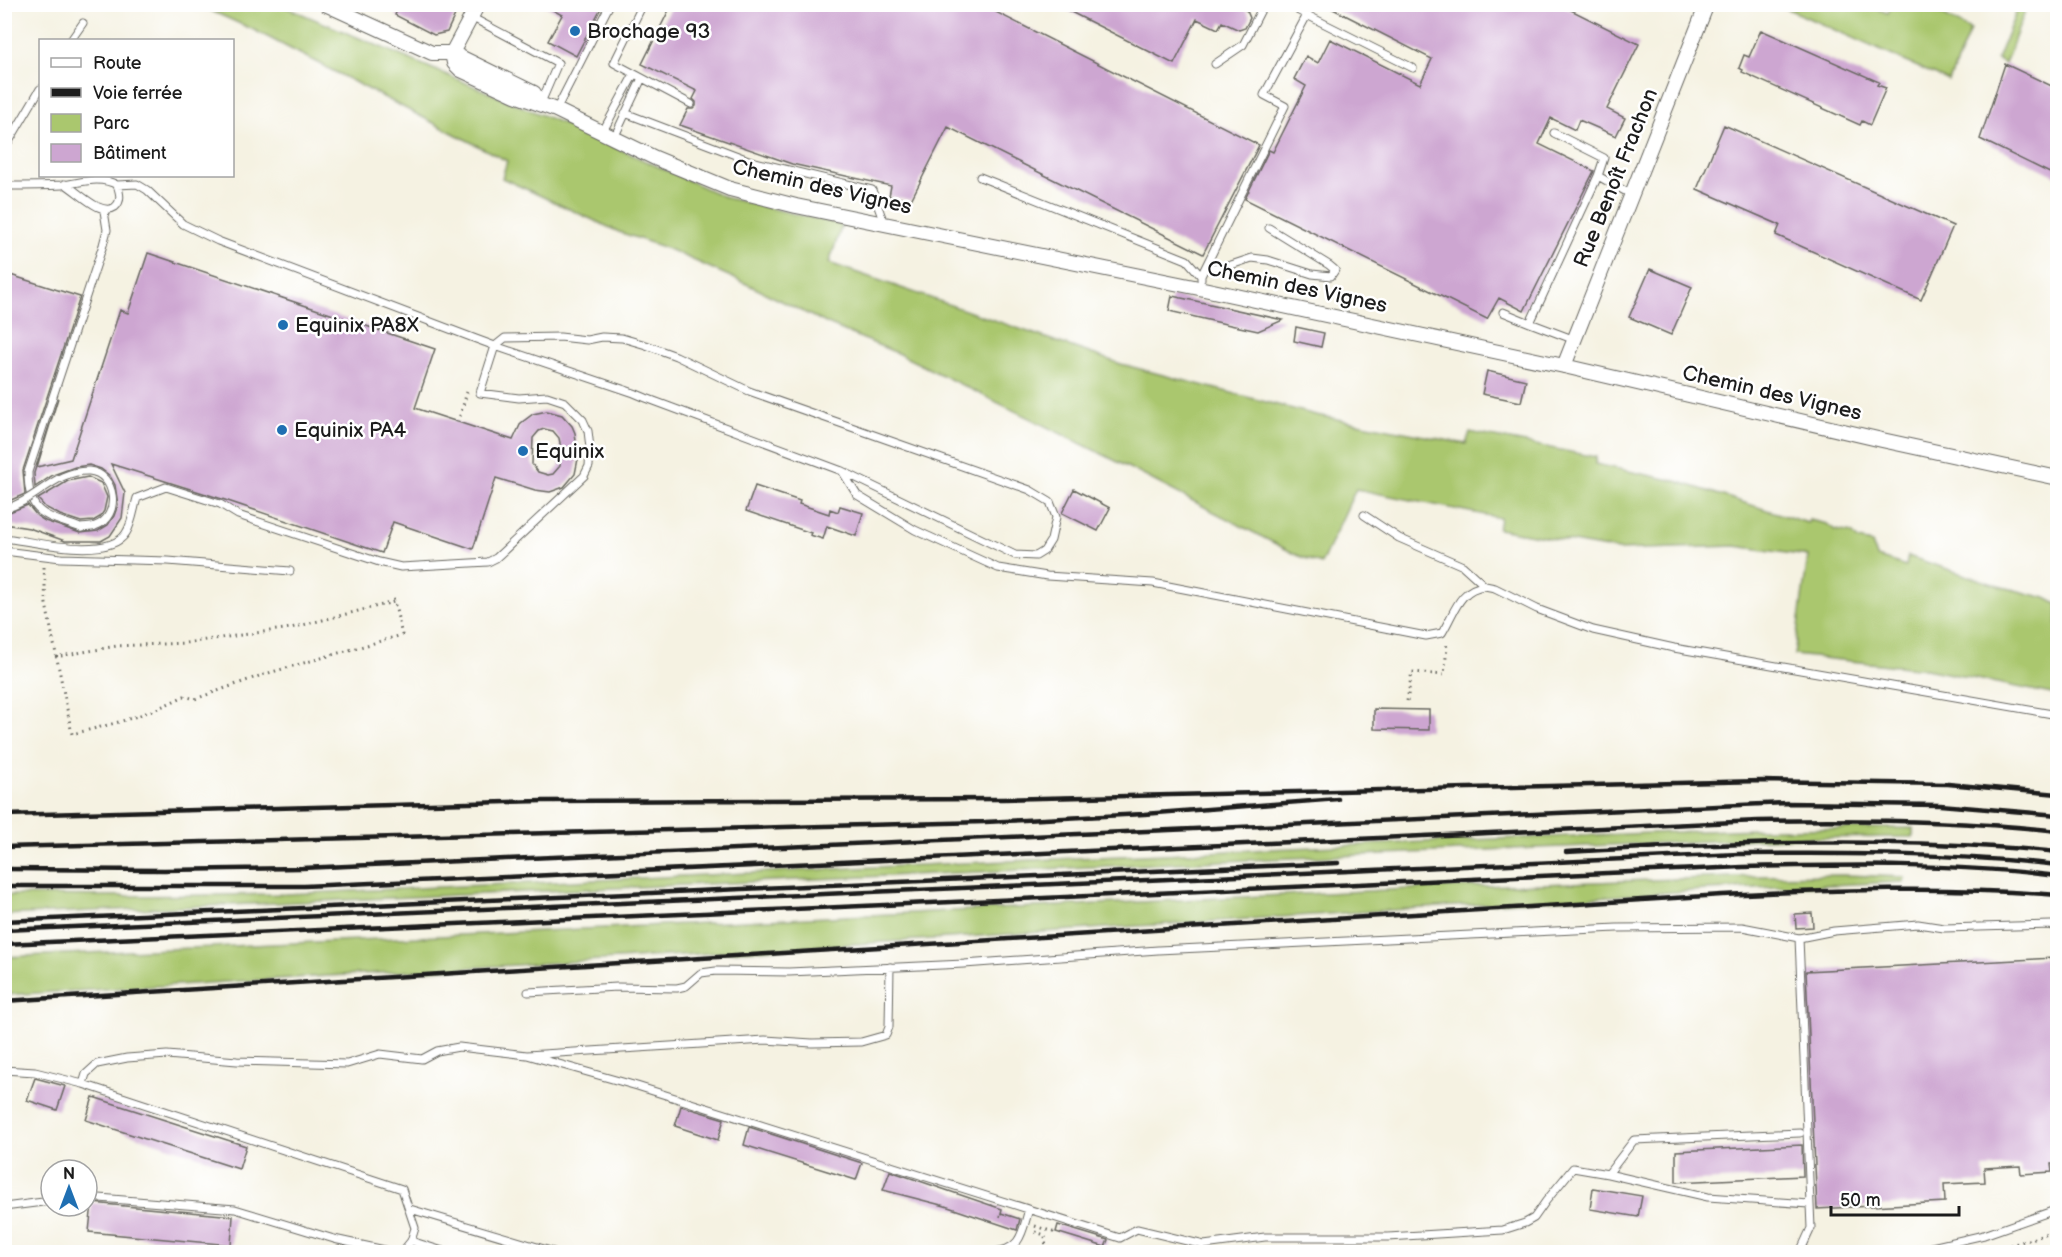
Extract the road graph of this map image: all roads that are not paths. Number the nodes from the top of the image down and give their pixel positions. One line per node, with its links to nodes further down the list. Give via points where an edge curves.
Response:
1 (325, 4): 12 (street, Chemin des Vignes, via 432,53)
2 (478, 4): 9 (street)
3 (610, 4): 20 (lane)
4 (643, 4): 15 (lane, via 614,63)
5 (1264, 4): 13 (lane, via 1243,45)
6 (1302, 4): 8 (lane, via 1299,11)
7 (1703, 5): 30 (street, Rue Benoît Frachon)
8 (1307, 15): 14 (lane); 34 (lane, via 1264,95 1285,106)
9 (471, 17): 12 (street); 19 (lane, via 558,63)
10 (83, 23): 11 (lane)
11 (72, 39)
12 (452, 53): 19 (street, Chemin des Vignes, via 534,93)
13 (1215, 64)
14 (1413, 68)
15 (634, 74): 16 (lane); 23 (lane)
16 (642, 78): 18 (lane); 21 (lane)
17 (39, 91): 24 (lane)
18 (691, 104)
19 (540, 105): 20 (street, Chemin des Vignes)
20 (556, 110): 23 (street, Chemin des Vignes)
21 (625, 113): 23 (lane); 32 (lane, via 751,161 872,190)
22 (1554, 134): 25 (lane, via 1604,158)
23 (608, 135): 32 (street, Chemin des Vignes, via 730,189)
24 (4, 150)
25 (1598, 176): 30 (lane); 37 (lane)
26 (980, 177): 35 (lane, via 1187,260)
27 (65, 184): 28 (lane, via 109,180); 29 (lane); 31 (lane)
28 (117, 185): 31 (lane, via 119,203); 39 (lane, via 137,184 183,224 218,241)
29 (4, 186)
30 (1632, 195): 38 (street, Rue Benoît Frachon)
31 (104, 211): 43 (lane, bridge, via 107,230 32,455 28,490 31,498 34,507 81,528 95,526 108,517 113,507 112,493 103,477 91,471 53,481 35,495 26,501)
32 (885, 225): 35 (street, Chemin des Vignes)
33 (1269, 228): 34 (lane, via 1329,265 1335,270 1331,276 1252,258)
34 (1206, 268): 35 (lane)
35 (1200, 282): 40 (street, Chemin des Vignes)
36 (1503, 312): 37 (lane)
37 (1530, 322): 38 (lane)
38 (1575, 340): 40 (street, Rue Benoît Frachon)
39 (495, 346): 41 (lane, via 640,395); 41 (lane, via 505,338 534,336 622,338 646,345 749,391 1030,490 1050,502 1056,516 1051,540 1036,556 1015,555); 45 (lane, via 480,393 519,398 548,396 565,402 583,420 590,448 584,476 488,562 401,567 379,562 166,488 137,498 126,534 111,546 79,547)
40 (1564, 366): 42 (street, Chemin des Vignes)
41 (842, 471): 48 (lane, via 857,495 915,530 999,568 1047,576 1153,583 1426,636 1442,633 1466,593)
42 (2058, 478)
43 (4, 509)
44 (1364, 515): 48 (lane, via 1399,538 1463,566)
45 (4, 538)
46 (4, 551): 47 (lane)
47 (290, 571)
48 (1485, 586): 49 (lane, via 1593,630 1674,648)
49 (2058, 715)
50 (2058, 929): 51 (lane, via 2051,925 1944,928 1918,924)
51 (1799, 938): 52 (lane, via 1742,927 1617,928); 61 (lane)
52 (890, 967): 53 (lane, via 716,971 701,973 686,986 677,988); 54 (lane, via 886,1035 861,1042 765,1040)
53 (528, 992)
54 (527, 1054): 56 (lane, via 459,1047 422,1059 380,1054 347,1064 167,1055 97,1064 86,1074); 64 (lane)
55 (4, 1070): 56 (lane, via 35,1072)
56 (83, 1084): 63 (lane, via 402,1189)
57 (1800, 1133): 58 (lane, via 1634,1140)
58 (1608, 1174): 61 (lane, via 1708,1197); 64 (lane, via 1573,1168 1534,1218 1503,1230 1468,1233 1265,1237 1204,1245 1137,1229 1120,1238)
59 (99, 1198): 69 (lane, via 235,1209 334,1239)
60 (39, 1203): 62 (lane)
61 (1809, 1204): 74 (lane, via 1811,1228)
62 (4, 1207)
63 (410, 1209): 66 (lane, via 416,1228); 72 (lane)
64 (1029, 1209): 73 (lane, via 1018,1242 1005,1251)
65 (2058, 1209): 75 (lane, via 1984,1234)
66 (411, 1241): 70 (lane); 71 (lane)
67 (4, 1244): 68 (lane)
68 (6, 1252)
69 (394, 1252)
70 (402, 1252)
71 (446, 1252)
72 (554, 1252)
73 (993, 1252)
74 (1800, 1252)
75 (1910, 1252)

